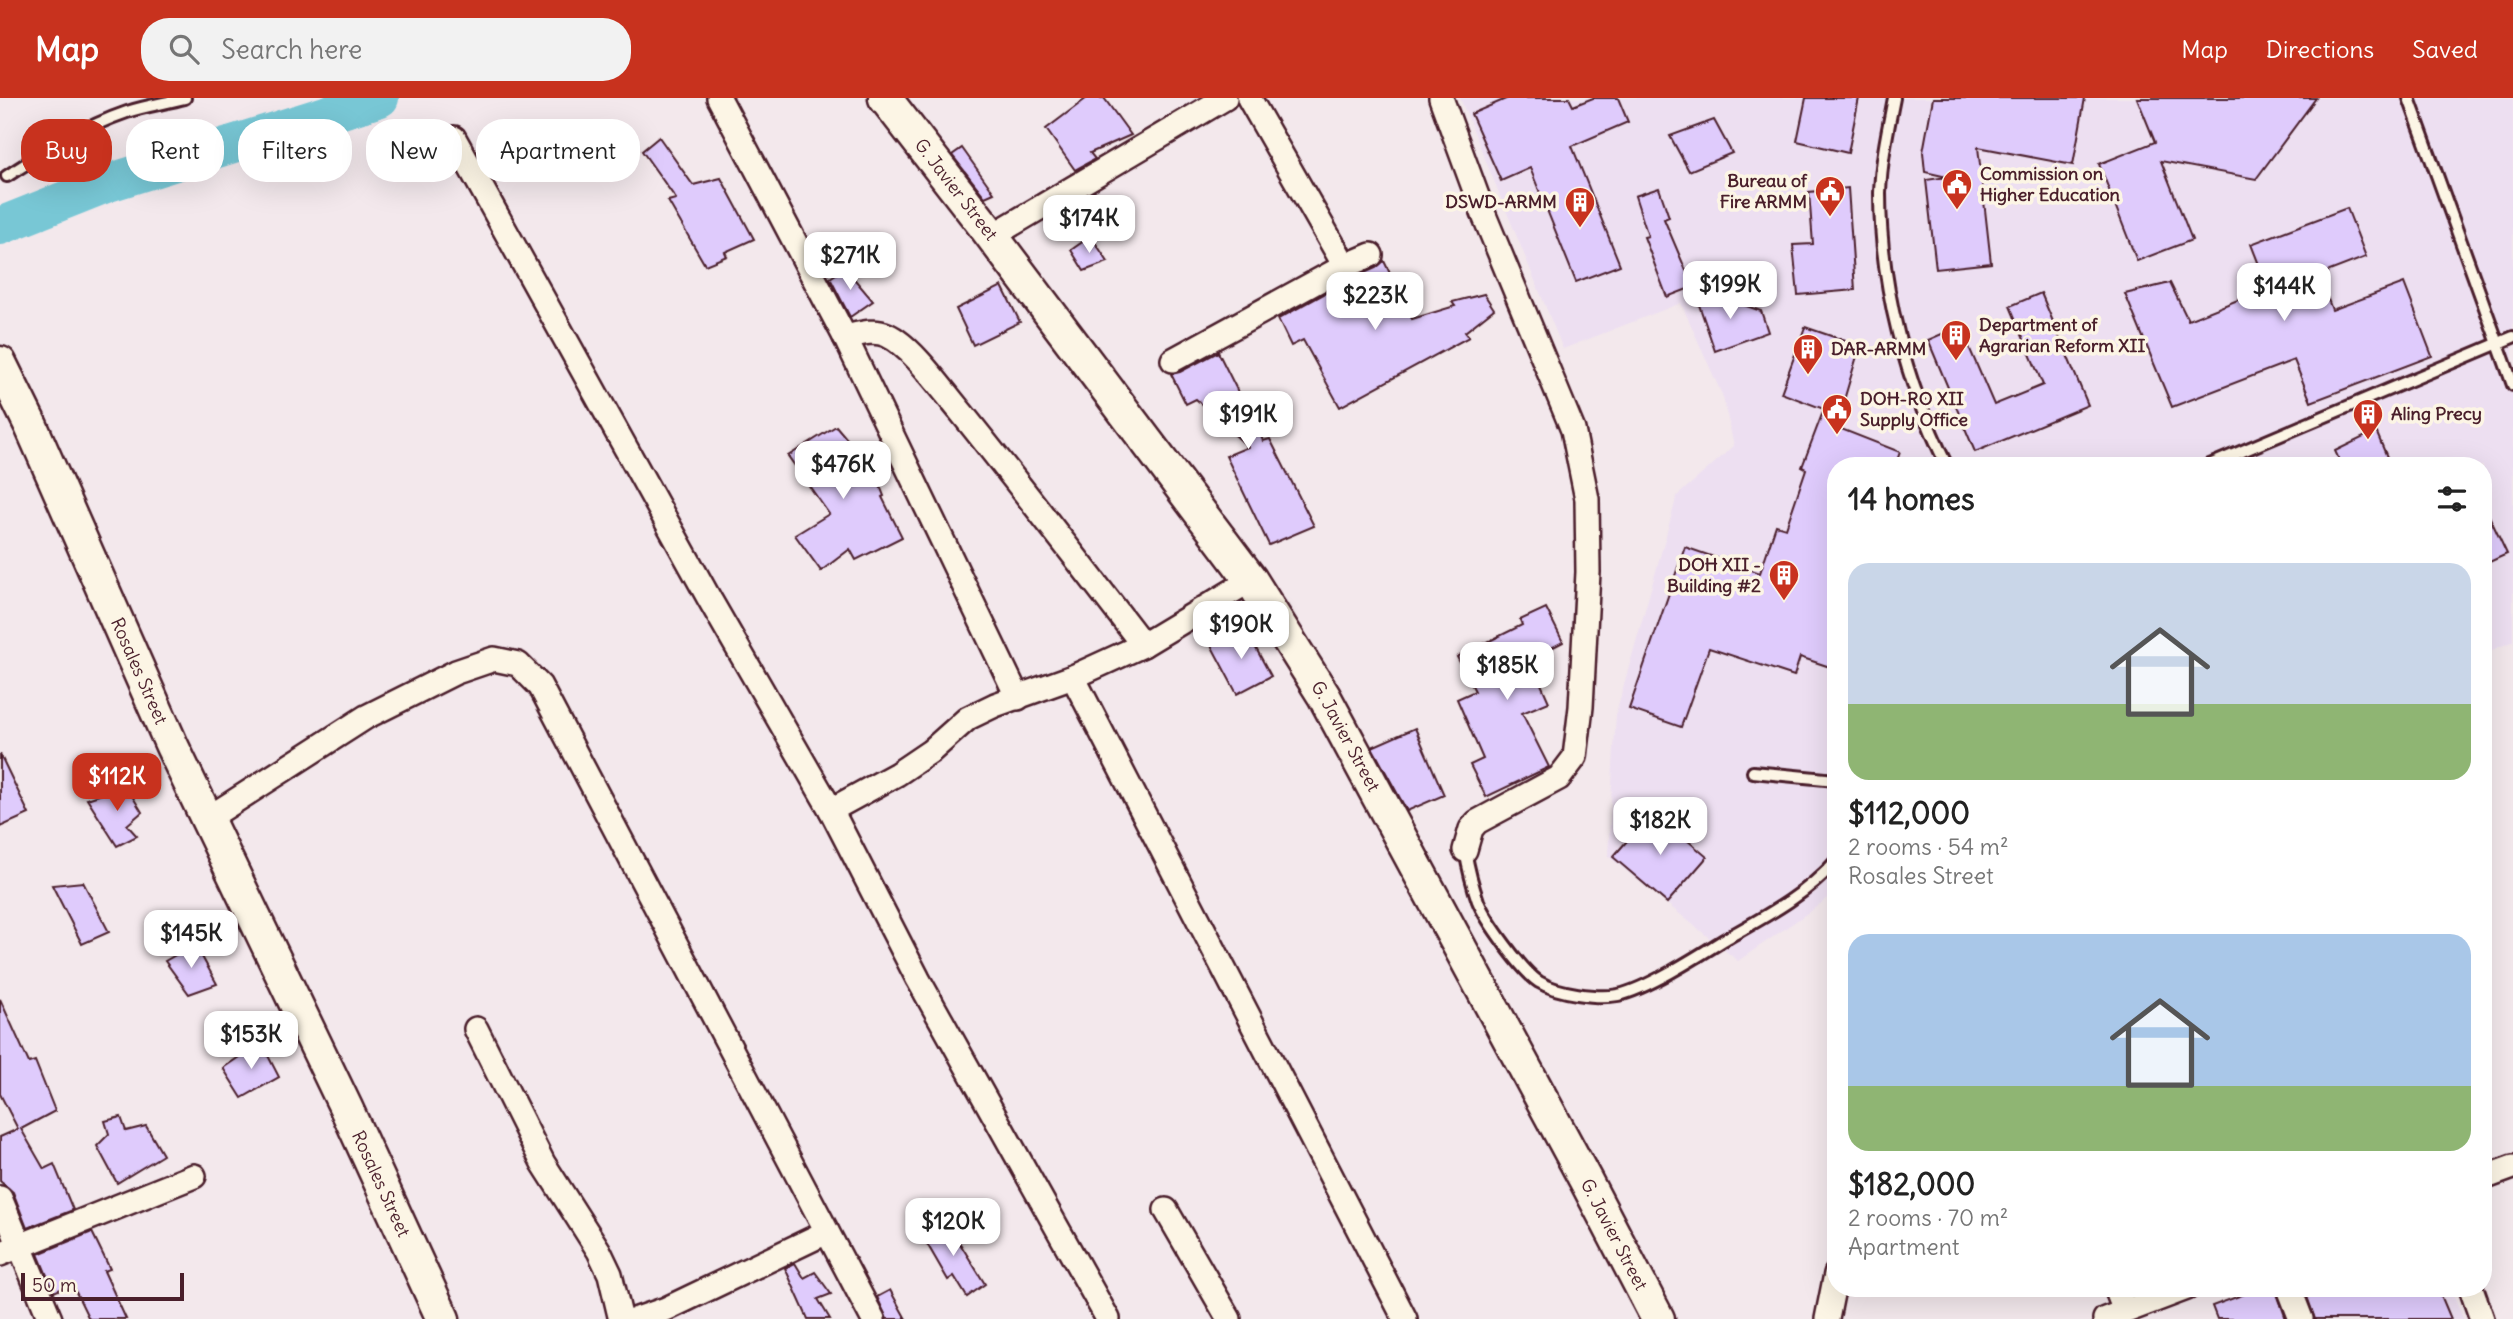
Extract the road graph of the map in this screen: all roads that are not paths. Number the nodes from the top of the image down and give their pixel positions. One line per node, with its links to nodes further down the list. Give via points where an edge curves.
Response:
1 (185, 98): 10 (lane, via 97,124 64,139)
2 (719, 98): 14 (street)
3 (885, 98): 11 (street, G. Javier Street)
4 (1225, 98): 11 (street)
5 (1249, 98): 13 (street)
6 (1441, 98): 30 (street, via 1573,430 1587,499 1588,572 1575,757 1559,778 1477,822)
7 (1894, 98): 20 (lane, via 1880,192 1883,245 1905,364)
8 (2409, 98): 16 (lane)
9 (462, 152): 28 (street)
10 (7, 176)
11 (992, 236): 22 (street, G. Javier Street)
12 (1371, 256): 13 (street)
13 (1345, 266): 17 (street)
14 (845, 337): 23 (street, via 887,334 904,347 1018,482); 25 (street)
15 (2513, 337): 16 (lane)
16 (2499, 342): 19 (lane); 21 (lane)
17 (1173, 360)
18 (0, 363): 29 (street, Rosales Street)
19 (2513, 384)
20 (1943, 457)
21 (2228, 457)
22 (1251, 580): 23 (street); 53 (street, G. Javier Street, via 1331,708)
23 (1143, 645): 24 (street)
24 (1073, 677): 25 (street); 52 (street)
25 (1018, 698): 28 (street, via 968,718 897,774)
26 (1753, 772): 27 (lane)
27 (1827, 779)
28 (831, 810): 50 (street, via 918,979)
29 (207, 819): 38 (street, via 366,717 456,672 494,659 518,664 540,686); 48 (street, Rosales Street)
30 (1465, 850): 31 (lane, via 1479,904 1522,966 1540,982 1583,994 1617,995 1645,984 1781,907)
31 (1827, 870)
32 (476, 1029): 46 (street, via 542,1163 599,1251)
33 (2513, 1167): 34 (street)
34 (2492, 1175)
35 (194, 1176): 39 (street)
36 (0, 1198): 39 (street)
37 (1166, 1210): 51 (street)
38 (827, 1232): 46 (street, via 666,1309); 49 (street)
39 (10, 1250): 47 (street)
40 (1831, 1297): 54 (street)
41 (2116, 1297): 45 (street)
42 (2163, 1297): 45 (street)
43 (2292, 1297): 55 (street)
44 (2473, 1297): 56 (street)
45 (2115, 1315)
46 (622, 1318)
47 (50, 1319)
48 (443, 1319)
49 (873, 1319)
50 (1108, 1319)
51 (1229, 1319)
52 (1405, 1319)
53 (1658, 1319)
54 (1827, 1319)
55 (2301, 1319)
56 (2482, 1319)

